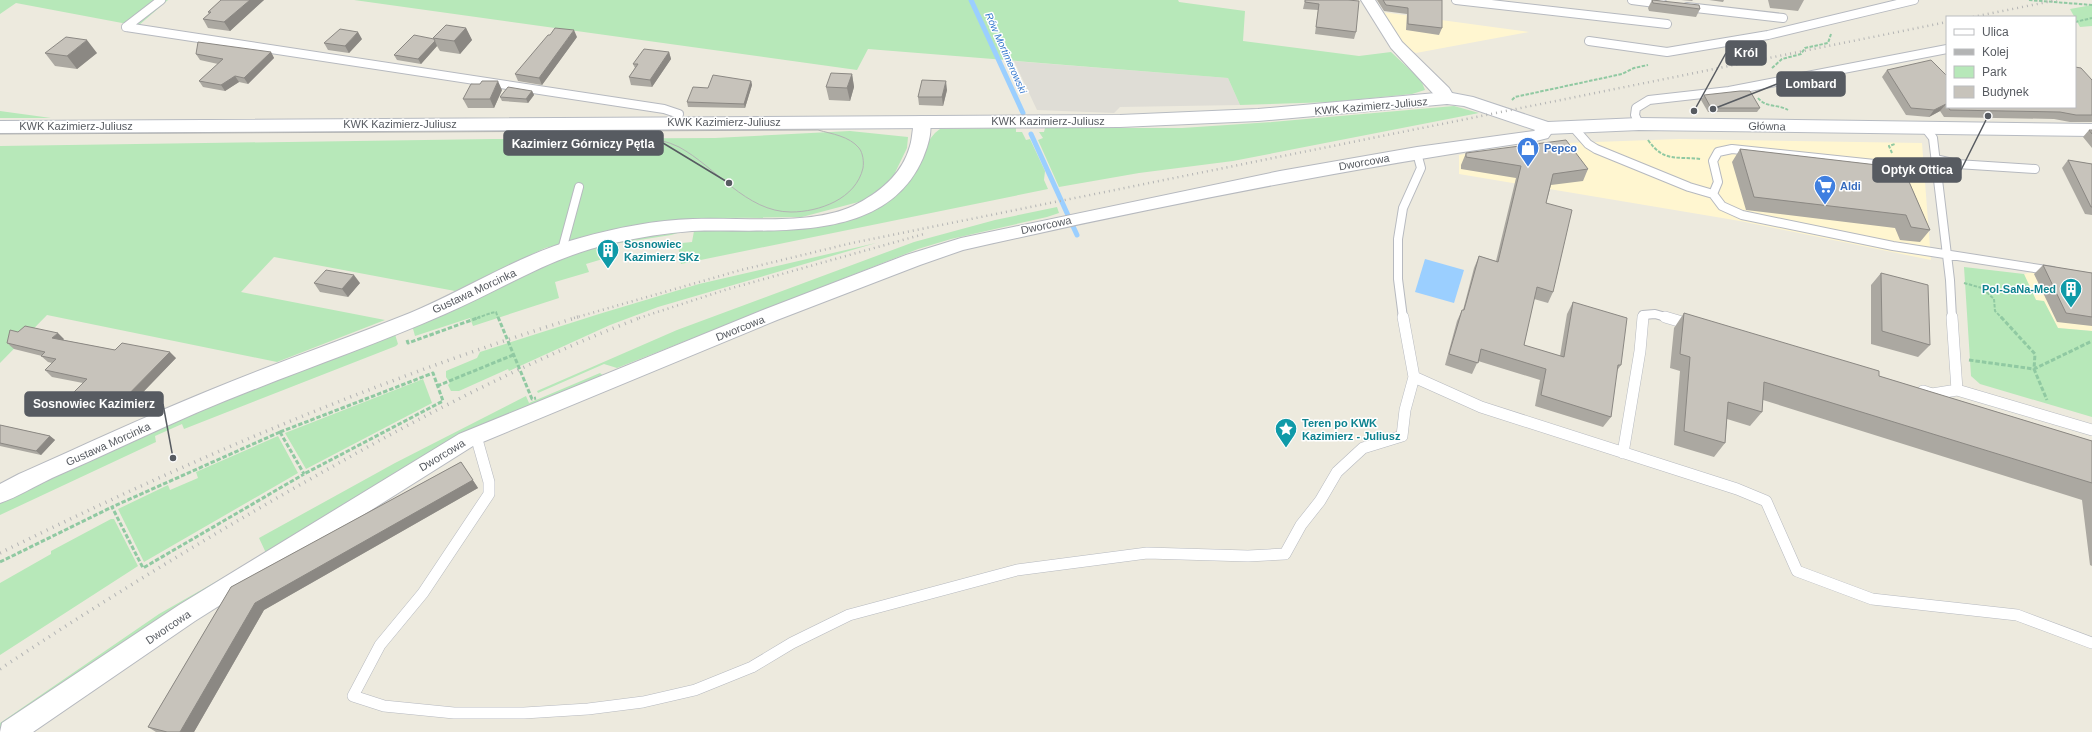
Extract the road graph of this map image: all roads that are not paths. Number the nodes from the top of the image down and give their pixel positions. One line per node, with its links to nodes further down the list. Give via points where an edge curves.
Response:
1 (161, 0): 12 (lane, via 126,28 664,109 678,114)
2 (1368, 0): 10 (street, via 1396,45)
3 (1456, 0): 7 (lane)
4 (1632, 0): 6 (lane)
5 (1914, 0): 8 (lane, via 1768,35 1667,52)
6 (1783, 18)
7 (1667, 24)
8 (1589, 41)
9 (1946, 49): 18 (lane, via 1729,91 1649,100 1636,108 1635,115)
10 (1447, 98): 11 (street, KWK Kazimierz-Juliusz, via 1243,116 1120,121); 14 (street, Główna, via 1467,101)
11 (922, 121): 12 (street, KWK Kazimierz-Juliusz); 25 (street, Gustawa Morcinka, via 921,139 909,170 877,202 856,211 830,219 798,223 696,225 651,229 594,240)
12 (677, 123): 13 (street, KWK Kazimierz-Juliusz)
13 (0, 127)
14 (1547, 128): 15 (street, Główna); 19 (street, Dworcowa, via 1536,136)
15 (1574, 128): 18 (street, Główna); 24 (lane, via 1596,149 1689,187)
16 (1926, 129): 17 (street, Główna); 18 (street, Główna); 20 (lane, via 1933,138)
17 (2092, 130)
18 (1643, 131)
19 (1417, 153): 29 (lane, via 1421,168 1410,188 1400,222 1397,249 1404,332); 33 (street, Dworcowa, via 1280,177 1056,222 961,244 770,316)
20 (1935, 159): 22 (lane, via 1957,164); 26 (lane)
21 (1884, 165): 24 (lane, via 1732,149 1718,152 1713,161 1718,182)
22 (2035, 169)
23 (579, 187): 25 (lane)
24 (1713, 194): 26 (lane, via 1722,206 1742,215 1812,231)
25 (562, 250): 35 (street, Gustawa Morcinka, via 440,308 241,386)
26 (1946, 254): 27 (lane); 31 (lane)
27 (2061, 272)
28 (1699, 326): 34 (lane, via 1656,314 1642,315 1640,351)
29 (1414, 377): 33 (lane, via 1404,410 1402,436 1363,448 1337,472 1320,501 1301,525 1286,554 1248,556 1147,553 1017,570 849,616 792,643 752,667 695,690 643,702 524,713 454,713 384,706 354,696 380,645 423,593 490,494); 34 (lane, via 1480,407)
30 (1917, 389): 31 (lane, via 1932,394)
31 (1957, 390): 32 (lane)
32 (2092, 430)
33 (476, 436): 37 (street, Dworcowa, via 370,498 187,613)
34 (1623, 453): 36 (lane, via 1766,500 1797,571 1872,599 2017,615)
35 (0, 494)
36 (2092, 643)
37 (11, 732)

